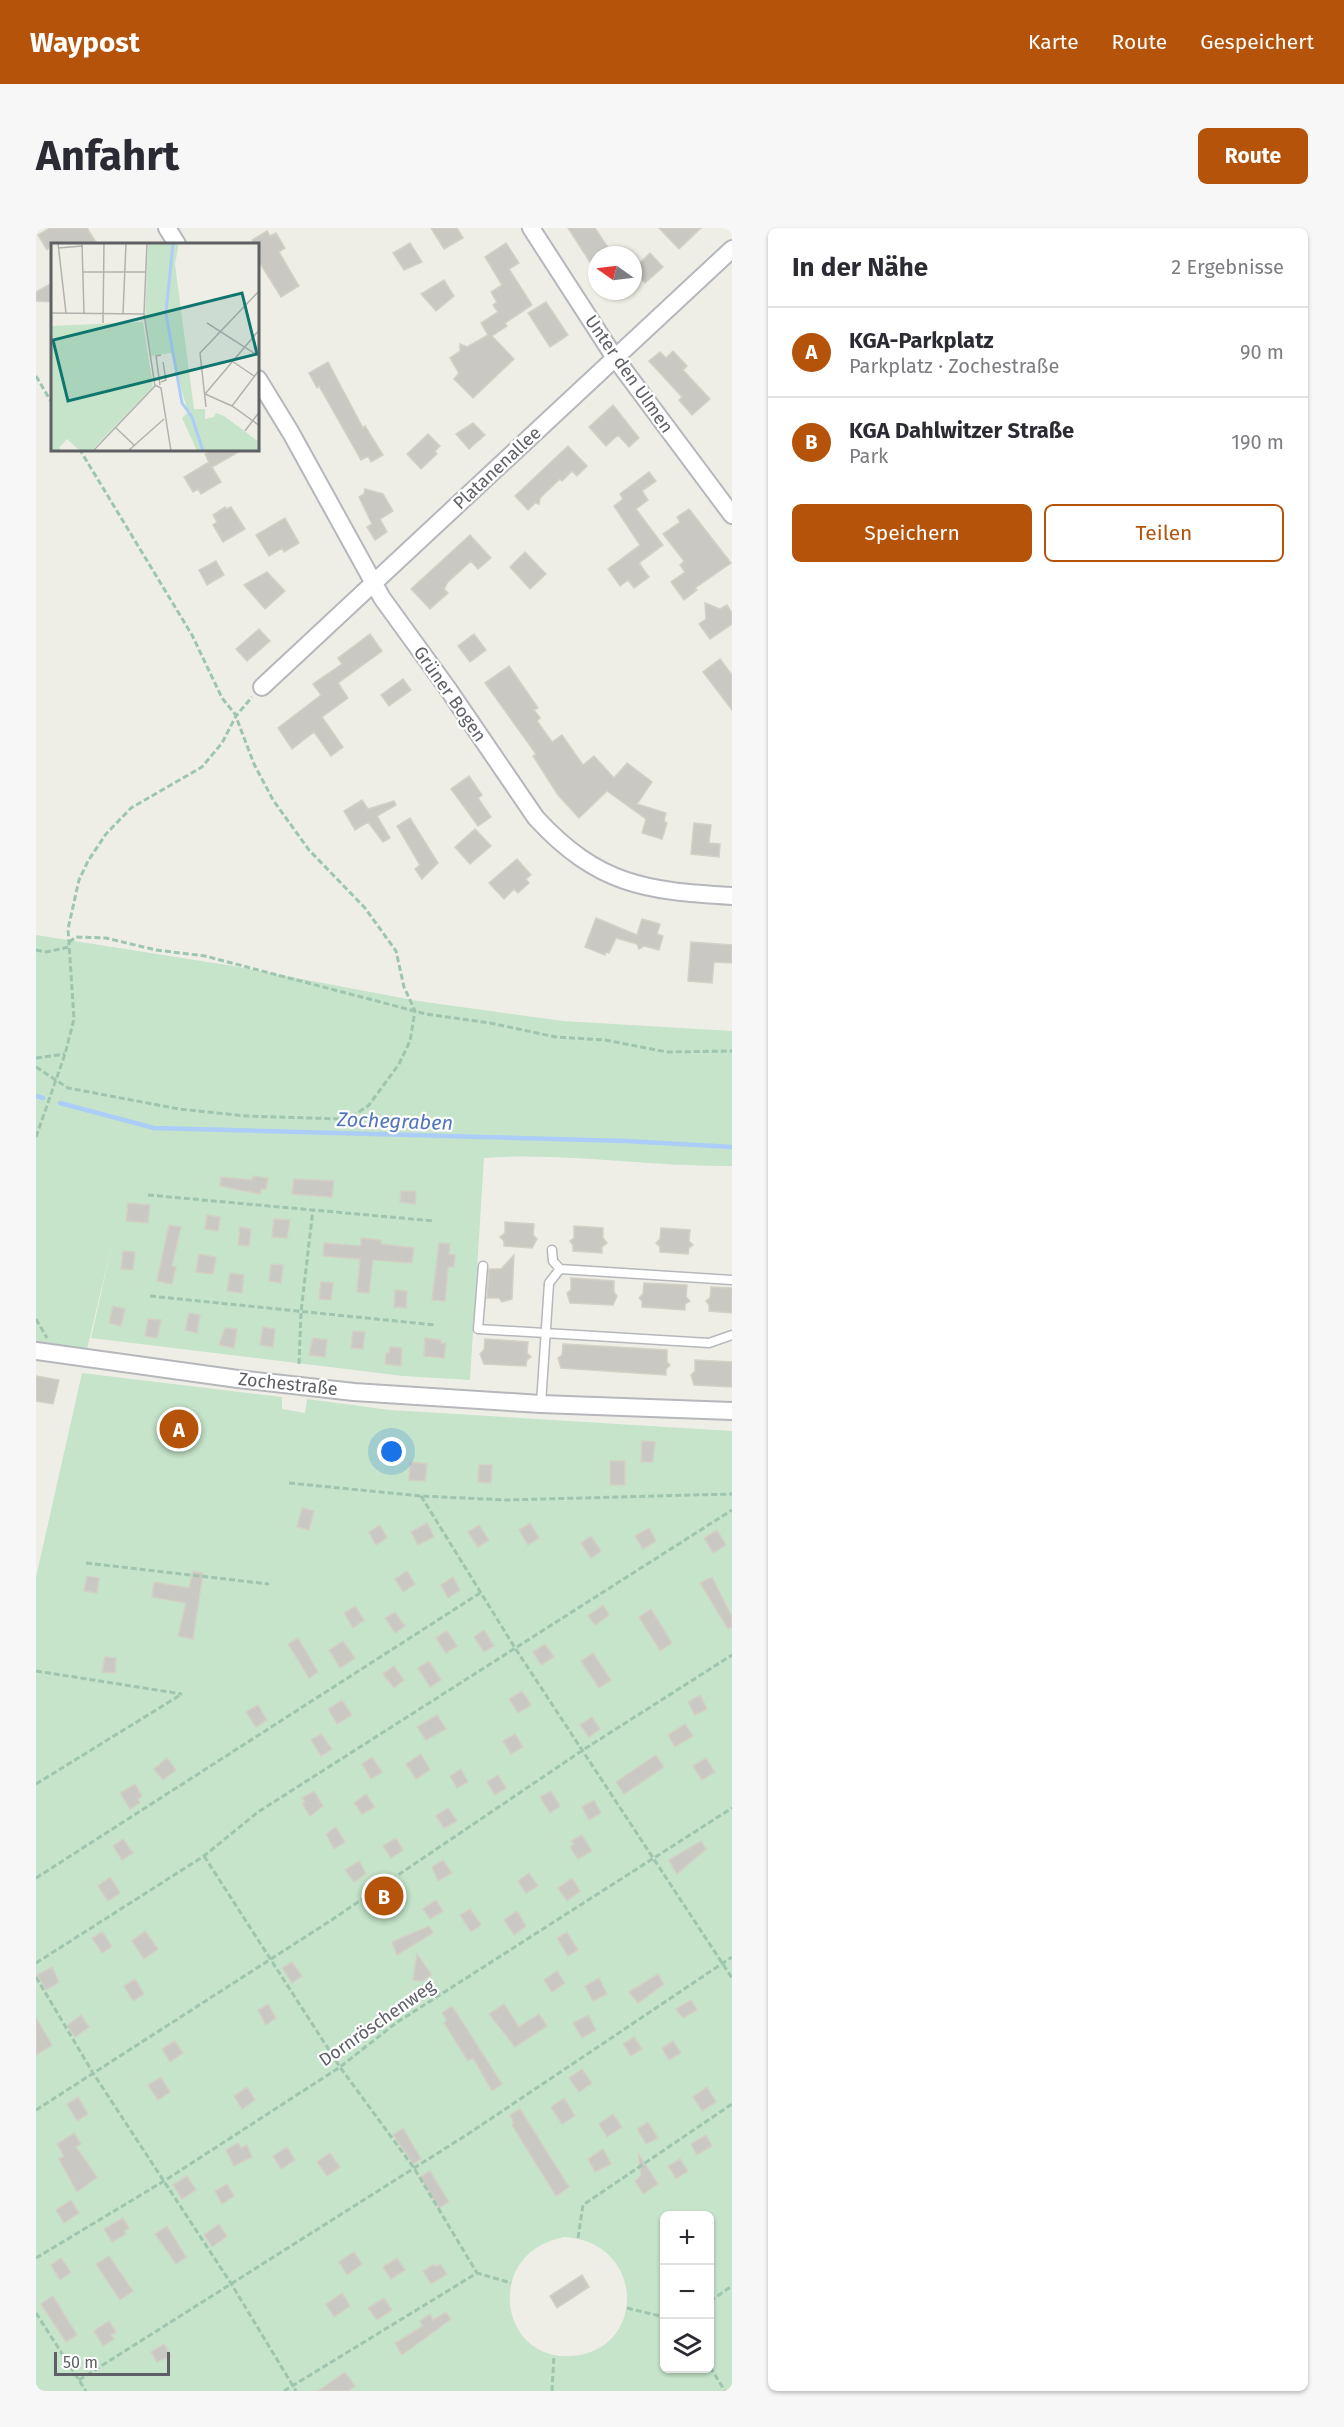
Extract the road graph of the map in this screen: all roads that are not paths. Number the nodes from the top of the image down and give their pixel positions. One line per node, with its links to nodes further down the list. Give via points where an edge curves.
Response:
1 (167, 228): 3 (street)
2 (531, 228): 5 (street, Unter den Ulmen)
3 (176, 243)
4 (732, 249): 5 (street, Platanenallee)
5 (615, 358): 7 (street, Unter den Ulmen); 8 (street, Platanenallee)
6 (260, 382): 8 (street, Grüner Bogen)
7 (732, 515)
8 (374, 583): 9 (street, Platanenallee); 10 (street, Grüner Bogen, via 515,790 551,834 589,863 631,883 668,892)
9 (262, 687)
10 (732, 896)
11 (552, 1250): 13 (lane, via 553,1261)
12 (483, 1266): 15 (lane, via 478,1329)
13 (560, 1269): 14 (lane); 15 (lane, via 549,1283)
14 (732, 1280)
15 (545, 1335): 16 (lane, via 710,1343); 18 (lane)
16 (732, 1335)
17 (36, 1351): 18 (street, Zochestraße, via 343,1391)
18 (541, 1404): 19 (street, Zochestraße)
19 (732, 1411)

